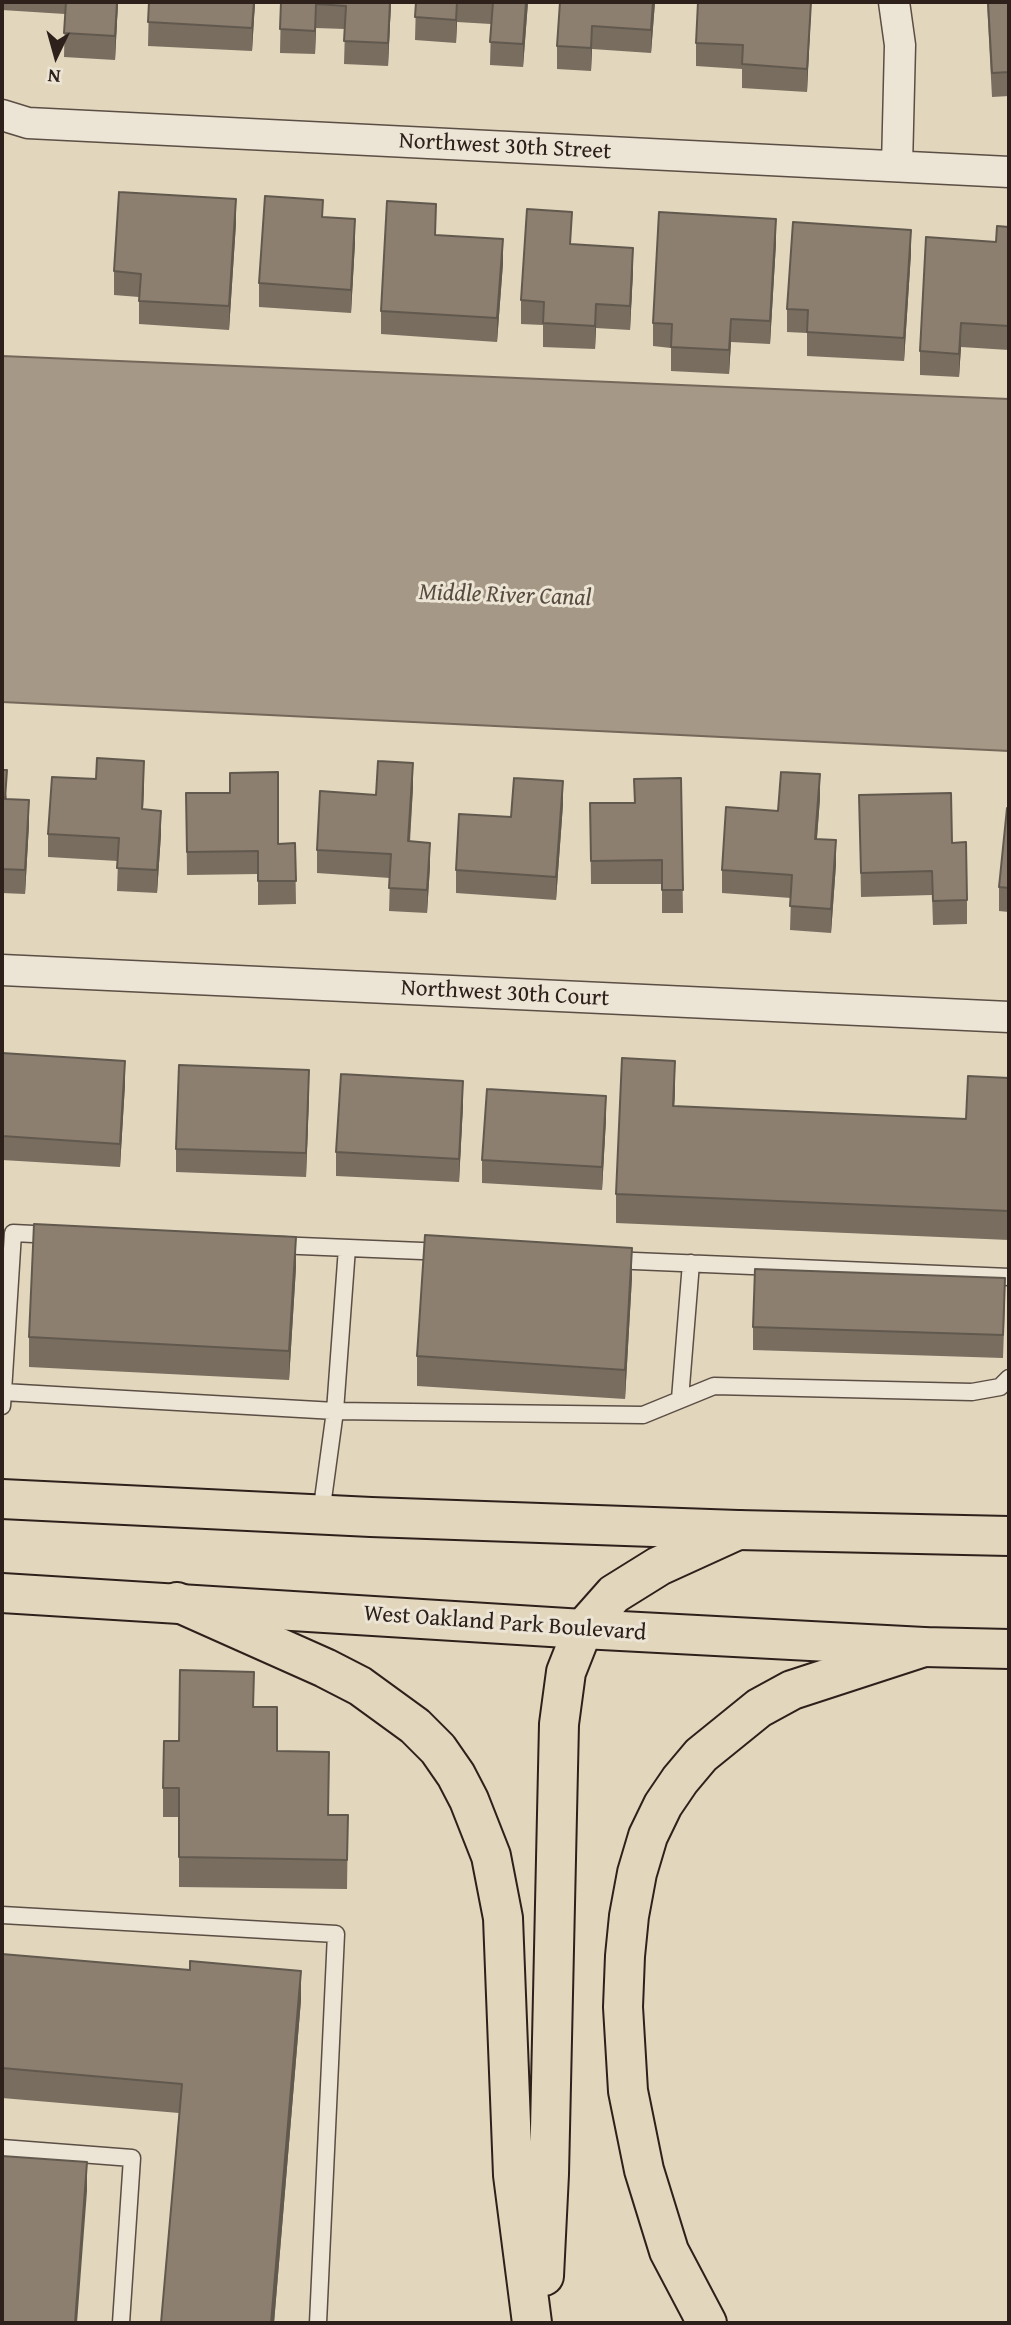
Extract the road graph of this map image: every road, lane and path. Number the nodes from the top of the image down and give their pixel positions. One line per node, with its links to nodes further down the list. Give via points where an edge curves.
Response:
1 (894, 2): 3 (street, via 900,45)
2 (2, 115): 3 (street, Northwest 30th Street, via 28,123)
3 (897, 166): 4 (street, Northwest 30th Street)
4 (1009, 172)
5 (2, 970): 6 (street, Northwest 30th Court)
6 (1009, 1017)
7 (69, 1235): 15 (lane, via 13,1233)
8 (264, 1244): 9 (lane)
9 (347, 1248): 10 (lane); 17 (lane)
10 (457, 1253)
11 (594, 1259): 12 (lane)
12 (691, 1263): 13 (lane); 16 (lane)
13 (1009, 1277)
14 (1009, 1378): 16 (lane, via 1000,1387 972,1392 714,1386)
15 (2, 1399): 17 (lane)
16 (680, 1399): 17 (lane, via 643,1415)
17 (335, 1410): 19 (lane)
18 (2, 1499): 19 (main road)
19 (321, 1514): 20 (main road)
20 (738, 1530): 21 (main road); 24 (main road, via 633,1580)
21 (1009, 1536)
22 (2, 1593): 23 (main road, West Oakland Park Boulevard)
23 (177, 1602): 24 (main road, West Oakland Park Boulevard); 31 (main road, via 360,1686 438,1749 469,1800 491,1856 503,1918 513,2175)
24 (583, 1629): 25 (main road, West Oakland Park Boulevard); 32 (main road, via 566,1672 559,1724 549,2174)
25 (923, 1647): 26 (main road, West Oakland Park Boulevard); 33 (main road, via 792,1690 759,1708 701,1755 663,1805 648,1836 637,1873 625,1956 628,2091 644,2170 669,2251)
26 (1009, 1649)
27 (2, 1915): 30 (lane, via 336,1934)
28 (2, 2148): 29 (lane, via 132,2158)
29 (121, 2323)
30 (318, 2323)
31 (532, 2323)
32 (541, 2323)
33 (707, 2323)

